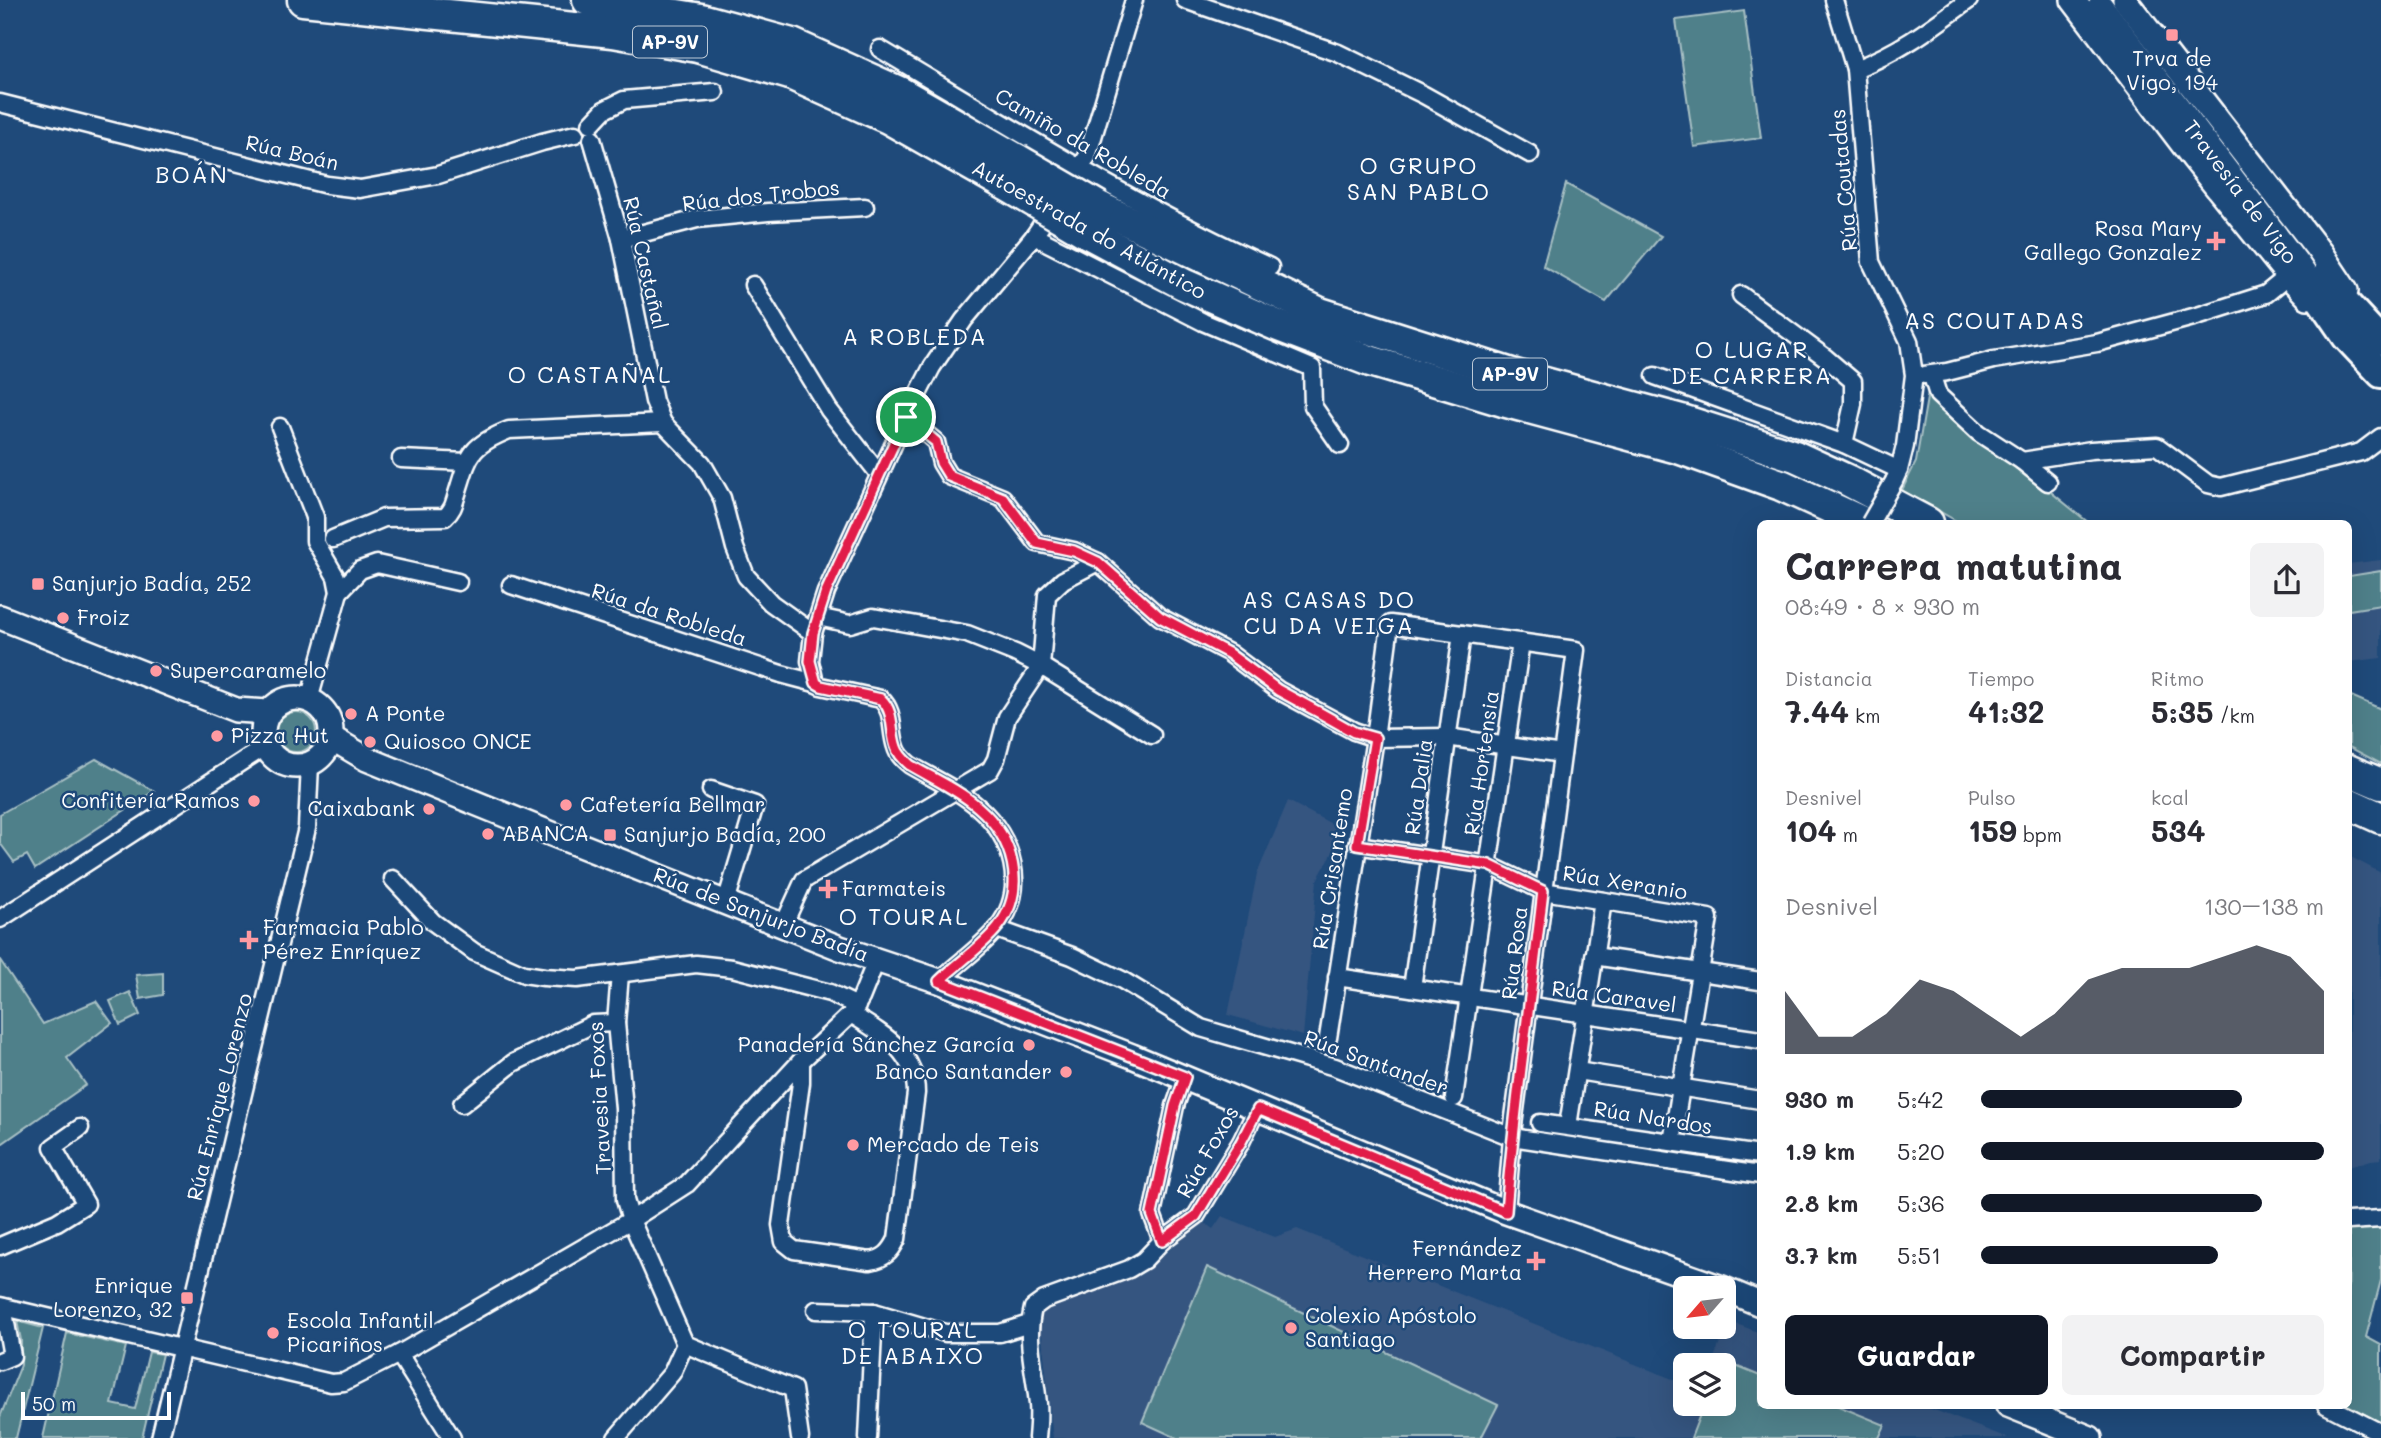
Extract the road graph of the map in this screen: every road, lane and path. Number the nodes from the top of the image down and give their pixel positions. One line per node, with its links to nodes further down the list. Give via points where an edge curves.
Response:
1 (303, 0): 16 (highway, Autoestrada do Atlántico / AP-9V, via 613,32 698,47 790,74)
2 (589, 0): 16 (highway, Autoestrada do Atlántico / AP-9V, via 701,19 792,44 901,93)
3 (1134, 0): 15 (street, via 1092,143)
4 (1185, 0): 14 (street, via 1338,53)
5 (1834, 0): 10 (street, Rúa Coutadas)
6 (1969, 0): 10 (street, via 1886,57)
7 (2073, 0): 22 (main road)
8 (2111, 3): 25 (main road, Travesía de Vigo)
9 (880, 49): 15 (street, Camiño da Robleda)
10 (1856, 69): 27 (street, Rúa Coutadas, via 1871,262 1909,341)
11 (715, 93): 13 (street, via 624,100 604,110)
12 (0, 103): 13 (street, Rúa Boán, via 360,189 438,175 575,134 578,124 584,122)
13 (592, 131): 20 (street, Rúa Castañal)
14 (1530, 154)
15 (1080, 168): 19 (street); 21 (street, Camiño da Robleda, via 1204,237)
16 (1013, 173): 18 (highway, Autoestrada do Atlántico / AP-9V, bridge)
17 (865, 207): 20 (street, Rúa dos Trobos, via 698,219)
18 (1092, 220): 42 (highway, Autoestrada do Atlántico / AP-9V, via 1183,284 1276,325 1503,401 1678,448 1782,485); 44 (highway, Autoestrada do Atlántico / AP-9V, via 1320,313 1515,376 1795,456)
19 (1034, 236): 30 (street, via 964,320); 35 (street, via 1203,322 1312,368 1313,406)
20 (621, 239): 31 (street, Rúa Castañal, via 654,401)
21 (1270, 267)
22 (2285, 272): 25 (main road); 29 (street, via 2282,281 2266,294 2208,312 2097,343 1994,360)
23 (753, 285): 39 (street, via 830,410)
24 (1741, 295): 34 (street, via 1853,382)
25 (2364, 334): 26 (main road, Travesía de Vigo)
26 (2381, 374)
27 (1914, 375): 29 (street); 40 (street, Rúa Coutadas, via 1905,446)
28 (1655, 376): 34 (street)
29 (1932, 376): 38 (street, via 1938,395 1979,433)
30 (906, 417): 39 (street); 46 (street, via 936,442 949,476 1003,498 1037,543)
31 (663, 423): 37 (street, via 509,430 487,439); 52 (street, Rúa Castañal, via 702,463 723,498 746,576 771,603)
32 (280, 427): 49 (street, via 315,517 315,541 337,577)
33 (2381, 437): 38 (street, via 2361,452 2221,487 2208,484 2157,446)
34 (1844, 444): 40 (street)
35 (1340, 445)
36 (401, 458): 37 (street)
37 (467, 461): 45 (street, via 452,510 444,517 384,518)
38 (2022, 461): 41 (street)
39 (879, 474): 51 (street)
40 (1896, 475): 43 (street, Rúa Coutadas, bridge)
41 (2048, 482)
42 (1858, 520)
43 (1872, 520)
44 (1922, 520)
45 (333, 539)
46 (1098, 562): 55 (street, via 1063,580 1047,595); 63 (street, via 1160,617 1228,653 1278,690 1354,732)
47 (458, 582): 49 (street, via 377,565 360,570)
48 (511, 585): 56 (street, Rúa da Robleda)
49 (339, 592): 57 (street)
50 (0, 617): 58 (main road, Rúa de Sanjurjo Badía)
51 (818, 617): 52 (street); 55 (street, via 850,624 873,617 967,634)
52 (813, 633): 56 (street, via 810,661)
53 (1462, 634): 54 (street); 62 (street, Rúa Dalia); 63 (street, Rúa Crisantemo, via 1390,624)
54 (1521, 642): 65 (street, Rúa Hortensia); 66 (street, Rúa Rosa, via 1576,650)
55 (1041, 666): 60 (street); 72 (street, via 1007,717 990,770)
56 (816, 683): 72 (street, Rúa da Robleda, via 881,699 887,704 901,757)
57 (309, 700): 59 (main road, Rúa de Sanjurjo Badía, via 286,700); 61 (main road, via 327,715)
58 (236, 710): 59 (main road, Rúa de Sanjurjo Badía); 64 (main road, Rúa de Sanjurjo Badía)
59 (268, 712): 64 (main road)
60 (1152, 735)
61 (330, 737): 67 (main road, Rúa de Sanjurjo Badía); 68 (main road, via 327,749)
62 (1447, 737): 63 (street); 65 (street); 76 (street, Rúa Dalia)
63 (1375, 738): 75 (street, Rúa Crisantemo)
64 (264, 741): 68 (main road, Rúa de Sanjurjo Badía, via 279,762 289,766); 82 (street)
65 (1506, 746): 66 (street); 77 (street, Rúa Hortensia)
66 (1562, 754): 79 (street, Rúa Rosa)
67 (366, 759): 68 (main road, Rúa de Sanjurjo Badía); 81 (main road, Rúa de Sanjurjo Badía)
68 (315, 761): 130 (street, Rúa Enrique Lorenzo, via 307,828)
69 (2352, 772): 70 (highway)
70 (2381, 784)
71 (711, 790): 81 (street, via 755,805)
72 (955, 792): 83 (street, via 804,880); 84 (street, Rúa da Robleda, via 992,821 1010,853 1015,886)
73 (2352, 805): 74 (highway)
74 (2381, 818)
75 (1357, 845): 76 (street, Rúa Xeranio); 89 (street, Rúa Crisantemo)
76 (1431, 856): 77 (street, Rúa Xeranio); 92 (street, Rúa Dalia)
77 (1489, 865): 79 (street, Rúa Xeranio); 93 (street, Rúa Hortensia)
78 (393, 879): 88 (street, via 433,922 474,952 524,974 577,979)
79 (1543, 891): 80 (street, Rúa Xeranio); 94 (street, Rúa Rosa)
80 (1603, 901): 85 (street); 87 (street, Rúa Xeranio, via 1709,918)
81 (726, 902): 83 (main road, Rúa de Sanjurjo Badía)
82 (0, 919)
83 (783, 926): 86 (main road, Rúa de Sanjurjo Badía)
84 (997, 929): 90 (street, Rúa da Robleda); 112 (street, Rúa Santander, via 1072,956 1201,1028 1335,1067)
85 (1594, 956): 87 (street); 96 (street)
86 (876, 961): 90 (main road, Rúa de Sanjurjo Badía); 95 (street)
87 (1699, 972): 91 (street); 98 (street, Rúa Xeranio)
88 (620, 974): 95 (street, via 696,964 732,968 830,993); 97 (street, Travesia Foxos)
89 (1337, 977): 92 (street, Rúa Caravel); 99 (street, Rúa Crisantemo)
90 (939, 981): 103 (main road, Rúa de Sanjurjo Badía)
91 (1757, 981)
92 (1412, 988): 93 (street, Rúa Caravel)
93 (1469, 997): 94 (street, Rúa Caravel); 105 (street, Rúa Hortensia)
94 (1530, 1006): 96 (street, Rúa Caravel); 112 (street, Rúa Rosa)
95 (854, 1010): 101 (street); 101 (street, via 902,1052 916,1078 897,1239 887,1255 878,1259 794,1250 783,1241 781,1225)
96 (1585, 1014): 98 (street, Rúa Caravel); 102 (street)
97 (616, 1023): 107 (street, via 593,1024 513,1063); 118 (street, Travesia Foxos, via 624,1108 625,1200)
98 (1689, 1029): 100 (street, Rúa Caravel); 104 (street, Rúa Xeranio)
99 (1328, 1038)
100 (1757, 1040)
101 (801, 1061): 118 (street, via 687,1184)
102 (1577, 1071): 104 (street); 110 (street)
103 (1185, 1077): 108 (main road, Rúa de Sanjurjo Badía); 120 (street, Rúa Foxos, via 1152,1214)
104 (1681, 1087): 106 (street); 113 (street, Rúa Xeranio)
105 (1454, 1098)
106 (1757, 1100)
107 (462, 1104)
108 (1258, 1109): 116 (main road, Rúa de Sanjurjo Badía); 120 (street, Rúa Foxos, via 1196,1216)
109 (1539, 1123): 110 (street, Rúa Nardos)
110 (1569, 1126): 113 (street, Rúa Nardos)
111 (80, 1128): 121 (street, via 53,1147 86,1204)
112 (1512, 1137): 115 (street, Rúa Santander); 116 (street)
113 (1672, 1142): 114 (street, Rúa Nardos)
114 (1757, 1155)
115 (1757, 1175)
116 (1506, 1212): 122 (main road, Rúa de Sanjurjo Badía)
117 (2381, 1219): 119 (street)
118 (631, 1220): 129 (street, Travesia Foxos); 131 (street)
119 (2352, 1220)
120 (1162, 1241): 128 (street, Rúa Foxos, via 1129,1269 1044,1300 1032,1308)
121 (0, 1246)
122 (1689, 1276)
123 (1736, 1294): 124 (main road, Rúa de Sanjurjo Badía)
124 (1757, 1303)
125 (2, 1307): 130 (street); 132 (street, via 12,1356)
126 (816, 1310): 127 (street)
127 (874, 1312): 128 (street, via 945,1333 1000,1333); 141 (street)
128 (1029, 1324): 142 (street)
129 (685, 1344): 139 (street, via 672,1373); 140 (street, via 793,1389)
130 (181, 1349): 131 (street, via 331,1383 344,1382); 137 (street, Rúa Enrique Lorenzo)
131 (399, 1354): 138 (street)
132 (0, 1361)
133 (2017, 1409): 136 (main road)
134 (2334, 1409): 135 (street)
135 (2381, 1433)
136 (2080, 1436)
137 (160, 1438)
138 (452, 1438)
139 (616, 1438)
140 (800, 1438)
141 (868, 1438)
142 (1037, 1438)

